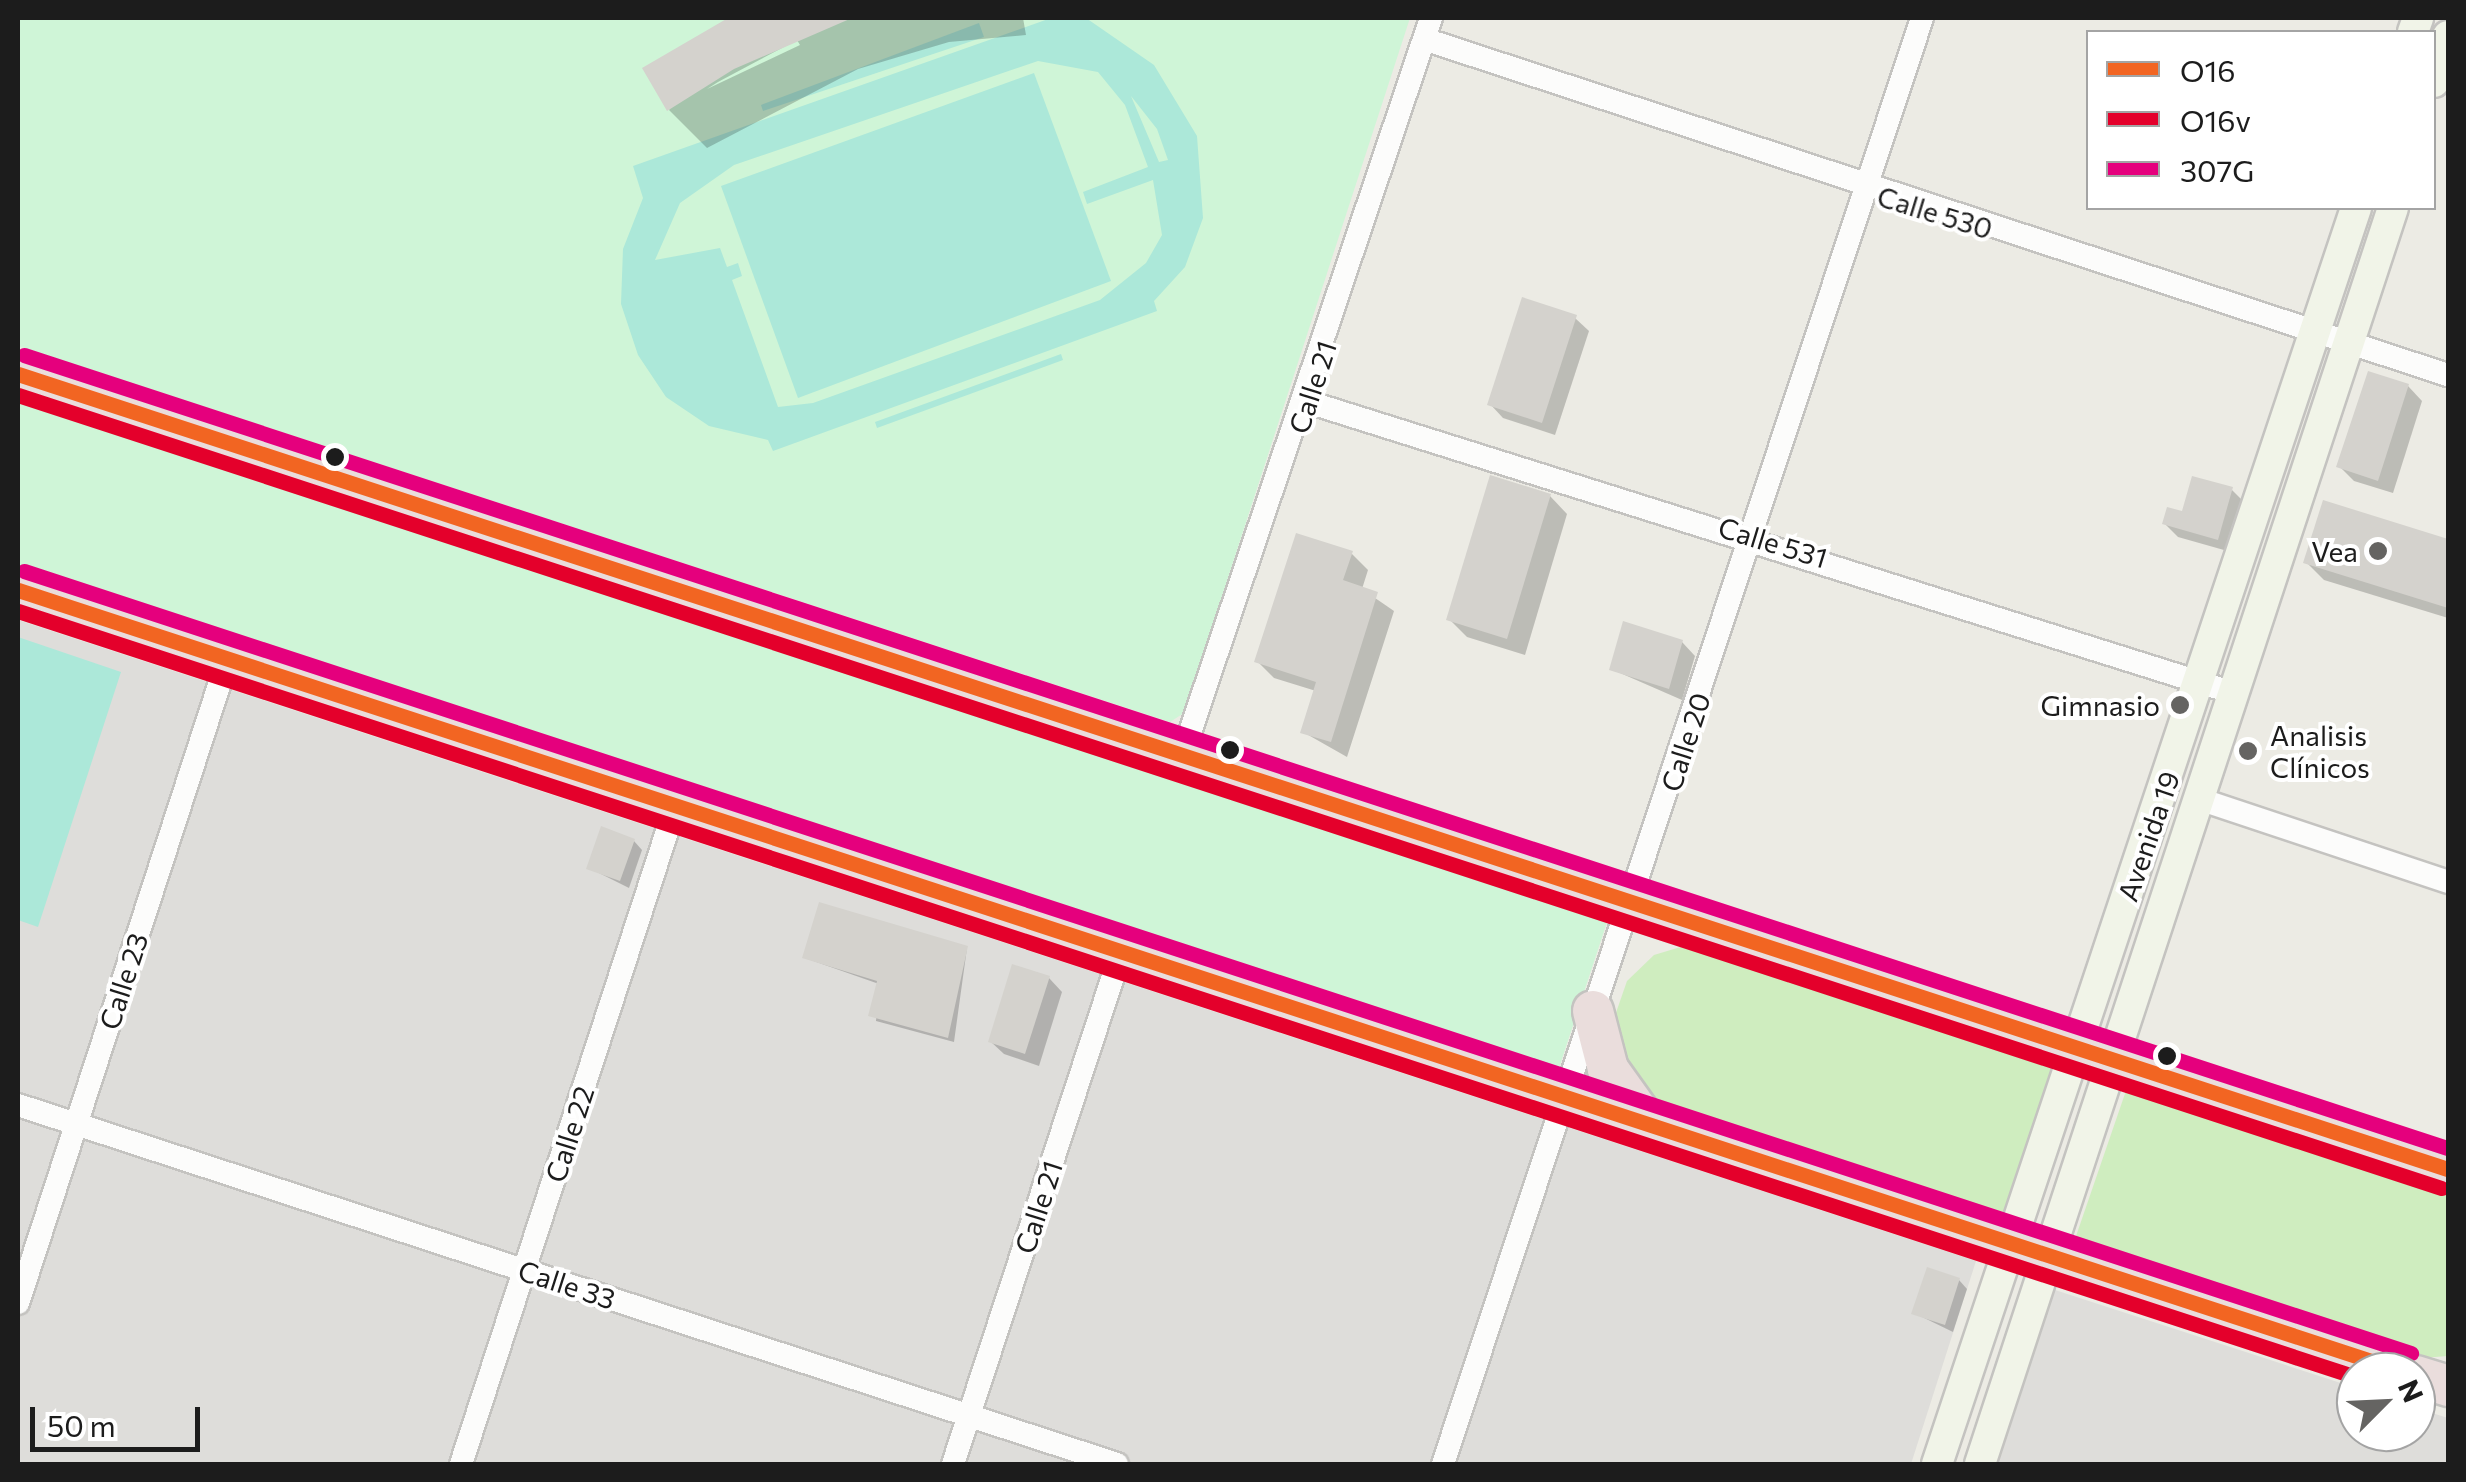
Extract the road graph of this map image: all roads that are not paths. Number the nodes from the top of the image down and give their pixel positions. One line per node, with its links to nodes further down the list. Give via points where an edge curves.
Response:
1 (1922, 18): 5 (street, Calle 20)
2 (1427, 28): 5 (street, Calle 530); 12 (street, Calle 21)
3 (2448, 36): 4 (main road)
4 (2436, 75)
5 (1866, 191): 8 (street, Calle 530); 13 (street, Calle 20)
6 (2355, 210): 8 (main road, Avenida 19)
7 (2392, 210): 9 (main road, Avenida 19)
8 (2316, 330): 9 (street, Calle 530); 16 (main road, Avenida 19)
9 (2350, 340): 11 (street, Calle 530); 17 (main road, Avenida 19)
10 (18, 374): 18 (highway)
11 (2448, 375)
12 (1308, 402): 13 (street, Calle 531); 18 (street, Calle 21)
13 (1754, 535): 16 (street, Calle 531); 22 (street, Calle 20)
14 (18, 590): 15 (highway)
15 (228, 658): 20 (highway); 28 (street, Calle 23)
16 (2201, 679): 17 (street, Calle 531); 25 (main road, Avenida 19)
17 (2234, 693): 19 (main road, Avenida 19)
18 (1183, 753): 22 (highway)
19 (2202, 800): 21 (street); 25 (main road, Avenida 19)
20 (676, 804): 23 (highway); 32 (street, Calle 22)
21 (2448, 882)
22 (1633, 900): 24 (street, Calle 20); 25 (highway)
23 (1122, 949): 26 (highway); 35 (street, Calle 21)
24 (1593, 1010): 26 (street, Calle 20); 29 (highway, via 1608,1069)
25 (2094, 1053): 30 (highway); 31 (main road, Avenida 19)
26 (1564, 1098): 29 (highway); 39 (street, Calle 20)
27 (18, 1105): 28 (street, Calle 33)
28 (76, 1124): 32 (street, Calle 33); 33 (street, Calle 23)
29 (1648, 1124): 31 (highway)
30 (2448, 1169)
31 (2030, 1249): 34 (highway); 40 (main road, Avenida 19); 41 (main road, Avenida 19)
32 (524, 1270): 35 (street, Calle 33); 36 (street, Calle 22)
33 (18, 1303)
34 (2343, 1352)
35 (969, 1416): 37 (street, Calle 21); 38 (street, Calle 33)
36 (461, 1464)
37 (953, 1464)
38 (1117, 1464)
39 (1444, 1464)
40 (1937, 1464)
41 (1980, 1464)

